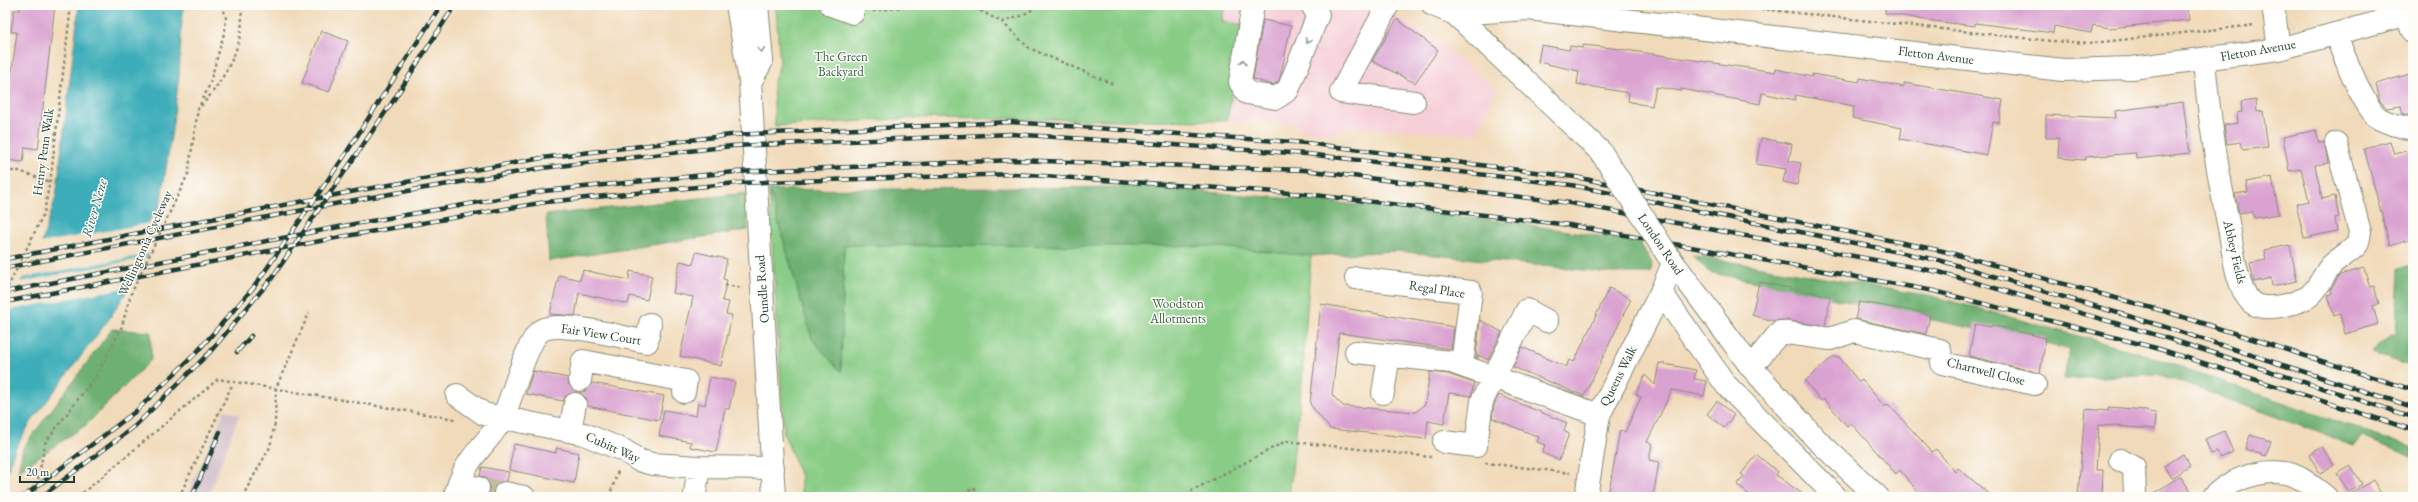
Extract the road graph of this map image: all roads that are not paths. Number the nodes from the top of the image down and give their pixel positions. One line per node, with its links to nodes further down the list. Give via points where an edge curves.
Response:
1 (757, 5): 15 (street, one-way to 15, via 762,61)
2 (831, 5): 10 (street)
3 (1253, 5): 4 (street, one-way to 3, via 1318,15 1288,90 1276,98 1247,93 1240,82)
4 (1312, 5)
5 (1388, 5): 16 (street, via 1341,92)
6 (1434, 5): 7 (street, London Road)
7 (1457, 9): 14 (street, Fletton Avenue, via 1528,9 2064,70 2132,68); 19 (street, London Road, bridge, via 1600,152)
8 (739, 12): 15 (street, Oundle Road)
9 (2274, 13): 13 (street)
10 (852, 14)
11 (2411, 20): 12 (street, Fletton Avenue)
12 (2335, 34): 13 (street, Fletton Avenue); 17 (street, via 2359,88 2379,119)
13 (2279, 49): 14 (street, Fletton Avenue)
14 (2204, 60): 18 (street, Abbey Fields, via 2209,122 2219,179 2236,263 2243,289 2252,302 2268,307 2289,304 2307,297 2315,290 2331,266 2357,245 2360,232)
15 (750, 81): 41 (street, Oundle Road)
16 (1414, 102)
17 (2413, 129)
18 (2336, 142)
19 (1670, 258): 21 (street, Queens Walk); 27 (street, London Road)
20 (1356, 278): 26 (street, Regal Place, via 1471,292)
21 (1661, 292): 35 (street, Queens Walk); 46 (street, via 1726,385)
22 (1547, 321): 28 (street, via 1527,310)
23 (650, 324): 36 (street, Fair View Court, via 647,342 569,327 552,326 542,330 528,350 510,398)
24 (1356, 352): 25 (street)
25 (1389, 355): 26 (street); 32 (street)
26 (1462, 365): 28 (street)
27 (1751, 367): 30 (street, Chartwell Close, via 1780,332 1830,339 1854,331 1940,350 1942,363); 47 (street, London Road, via 1816,439)
28 (1496, 376): 35 (street); 38 (street, via 1482,402 1476,446)
29 (580, 380): 31 (street, via 583,361 686,381)
30 (2035, 384)
31 (684, 392)
32 (1383, 393)
33 (457, 395): 36 (street)
34 (575, 404): 37 (street)
35 (1599, 415): 45 (street, Queens Walk)
36 (494, 416): 37 (street, Cubitt Way); 42 (street, via 467,466)
37 (570, 431): 40 (street, Cubitt Way, via 584,434 652,464)
38 (1439, 450)
39 (2135, 463): 48 (street)
40 (699, 467): 41 (street, Cubitt Way); 43 (street)
41 (773, 468): 44 (street, Oundle Road)
42 (464, 490)
43 (695, 493)
44 (774, 497)
45 (1586, 497)
46 (1836, 497)
47 (1878, 497)
48 (2135, 497)
49 (2214, 497): 50 (street, via 2220,490 2241,478 2261,473 2284,474 2302,479)
50 (2326, 497)

